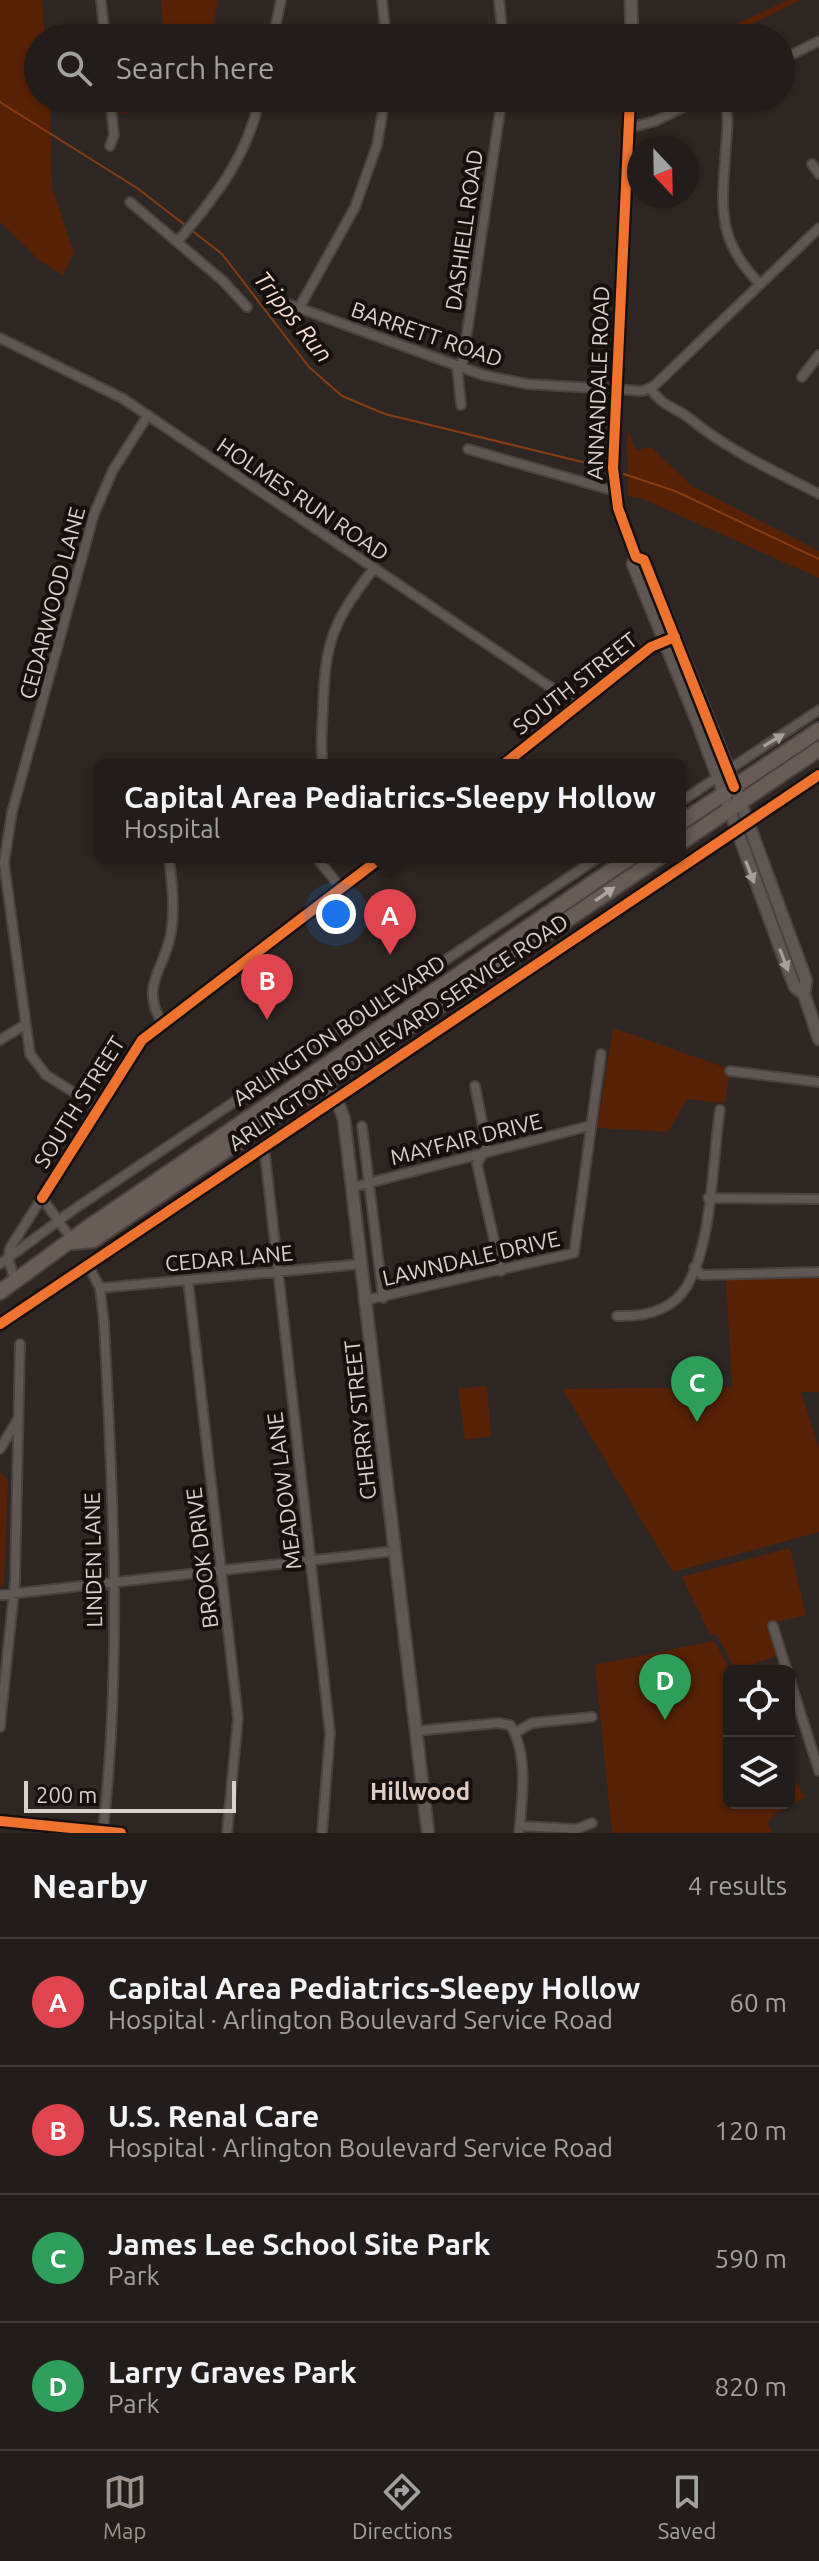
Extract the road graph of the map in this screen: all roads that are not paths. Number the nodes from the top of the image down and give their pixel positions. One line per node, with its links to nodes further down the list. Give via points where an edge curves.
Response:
1 (101, 0): 6 (street)
2 (281, 0): 7 (street)
3 (382, 0): 8 (street)
4 (499, 0): 9 (street)
5 (631, 0): 10 (main road)
6 (104, 24)
7 (276, 24)
8 (385, 24)
9 (502, 24)
10 (632, 24)
11 (819, 41): 12 (street)
12 (795, 53)
13 (112, 112): 21 (street)
14 (256, 112): 26 (street, via 233,172)
15 (383, 112): 30 (street, via 355,207)
16 (500, 112): 33 (street, DASHIELL ROAD)
17 (630, 112): 20 (main road, ANNANDALE ROAD)
18 (673, 112): 20 (street)
19 (727, 112): 27 (street, via 724,224 738,260)
20 (629, 128): 35 (main road, ANNANDALE ROAD)
21 (110, 146)
22 (812, 164): 23 (street)
23 (819, 174)
24 (130, 202): 26 (street)
25 (819, 228): 27 (street)
26 (179, 239): 29 (street)
27 (760, 284): 36 (street)
28 (277, 300): 30 (street, BARRETT ROAD)
29 (247, 307)
30 (299, 308): 33 (street, BARRETT ROAD)
31 (0, 338): 38 (street, HOLMES RUN ROAD, via 82,375)
32 (819, 355): 34 (street)
33 (460, 366): 35 (street, BARRETT ROAD, via 527,384); 37 (street, DASHIELL ROAD)
34 (802, 377)
35 (616, 388): 36 (street, BARRETT ROAD); 40 (main road, ANNANDALE ROAD)
36 (650, 388): 41 (street, via 665,407 688,417 713,439)
37 (461, 405)
38 (148, 415): 42 (street, HOLMES RUN ROAD); 76 (street, CEDARWOOD LANE, via 100,497 7,834 4,863)
39 (468, 449): 40 (street)
40 (615, 491): 43 (main road, ANNANDALE ROAD)
41 (819, 494)
42 (374, 568): 44 (street, HOLMES RUN ROAD); 48 (street, via 348,601 327,648)
43 (670, 639): 44 (street, SOUTH STREET, via 651,647); 50 (main road, ANNANDALE ROAD); 52 (main road, ANNANDALE ROAD)
44 (577, 705): 49 (street, SOUTH STREET)
45 (819, 710): 50 (street, one-way to 45)
46 (819, 730): 53 (highway)
47 (819, 749): 55 (highway)
48 (323, 759)
49 (510, 759)
50 (728, 768): 52 (street); 53 (main road, ANNANDALE ROAD)
51 (819, 775): 57 (street, ARLINGTON BOULEVARD SERVICE ROAD)
52 (717, 776): 53 (main road, ANNANDALE ROAD); 54 (street)
53 (729, 790): 55 (main road, ANNANDALE ROAD); 56 (highway)
54 (686, 798)
55 (735, 806): 57 (main road, ANNANDALE ROAD); 58 (main road, ANNANDALE ROAD); 59 (highway)
56 (686, 819)
57 (747, 822): 58 (street, ARLINGTON BOULEVARD SERVICE ROAD); 73 (main road, ANNANDALE ROAD, via 806,980)
58 (734, 830): 60 (street, ARLINGTON BOULEVARD SERVICE ROAD); 73 (main road, ANNANDALE ROAD, one-way to 73, via 795,987)
59 (686, 839)
60 (686, 862)
61 (170, 863): 75 (street, via 171,933 151,992)
62 (321, 863): 70 (street)
63 (374, 863): 70 (street, SOUTH STREET)
64 (590, 863): 68 (street, ARLINGTON BOULEVARD SERVICE ROAD)
65 (622, 863): 69 (highway, ARLINGTON BOULEVARD)
66 (651, 863): 71 (highway, ARLINGTON BOULEVARD, one-way to 66)
67 (685, 863): 72 (street, ARLINGTON BOULEVARD SERVICE ROAD)
68 (580, 869): 69 (street); 80 (street, ARLINGTON BOULEVARD SERVICE ROAD)
69 (591, 885): 82 (highway, ARLINGTON BOULEVARD)
70 (341, 888): 75 (street, SOUTH STREET)
71 (525, 949): 72 (street); 82 (highway, ARLINGTON BOULEVARD)
72 (535, 963): 85 (street, ARLINGTON BOULEVARD SERVICE ROAD)
73 (804, 994): 74 (main road, ANNANDALE ROAD)
74 (814, 1008): 77 (main road, ANNANDALE ROAD)
75 (162, 1022): 86 (street, SOUTH STREET, via 142,1040)
76 (23, 1026): 78 (street); 86 (street, CEDARWOOD LANE, via 39,1069)
77 (819, 1039)
78 (0, 1040)
79 (601, 1054): 89 (street, LAWNDALE DRIVE)
80 (303, 1056): 82 (street, CHERRY STREET); 97 (street, ARLINGTON BOULEVARD SERVICE ROAD)
81 (730, 1071): 83 (street)
82 (320, 1077): 85 (main road, CHERRY STREET); 98 (highway, ARLINGTON BOULEVARD, via 93,1240)
83 (819, 1082)
84 (475, 1086): 91 (street, via 487,1146)
85 (336, 1098): 90 (street, ARLINGTON BOULEVARD SERVICE ROAD); 93 (main road, CHERRY STREET)
86 (99, 1108): 94 (street, SOUTH STREET)
87 (720, 1110): 95 (street)
88 (362, 1126): 92 (street)
89 (589, 1126): 91 (street, MAYFAIR DRIVE); 104 (street, LAWNDALE DRIVE, via 574,1253)
90 (264, 1146): 101 (street, ARLINGTON BOULEVARD SERVICE ROAD); 103 (street, MEADOW LANE)
91 (482, 1155): 92 (street, MAYFAIR DRIVE); 104 (street, via 477,1164)
92 (369, 1183): 93 (street, MAYFAIR DRIVE); 110 (street)
93 (353, 1187): 100 (main road, CHERRY STREET)
94 (42, 1198): 97 (street); 99 (street, SOUTH STREET)
95 (708, 1198): 96 (street); 102 (street)
96 (819, 1199)
97 (58, 1221): 98 (street); 99 (street, ARLINGTON BOULEVARD SERVICE ROAD)
98 (73, 1242): 107 (highway, ARLINGTON BOULEVARD)
99 (4, 1261): 107 (street)
100 (362, 1264): 103 (street, CEDAR LANE); 111 (main road, CHERRY STREET)
101 (88, 1265): 108 (street); 113 (street, ARLINGTON BOULEVARD SERVICE ROAD)
102 (694, 1267): 105 (street, via 702,1275); 112 (street, via 687,1286 667,1305 643,1317)
103 (277, 1271): 106 (street, CEDAR LANE); 118 (street, MEADOW LANE)
104 (501, 1271): 110 (street, LAWNDALE DRIVE)
105 (819, 1272)
106 (188, 1280): 108 (street, CEDAR LANE); 119 (street, BROOK DRIVE)
107 (15, 1282): 109 (highway, ARLINGTON BOULEVARD)
108 (100, 1288): 120 (street, LINDEN LANE)
109 (0, 1292)
110 (383, 1298): 111 (street, LAWNDALE DRIVE)
111 (366, 1300): 117 (main road, CHERRY STREET)
112 (617, 1316)
113 (0, 1324)
114 (20, 1344): 115 (street)
115 (18, 1418): 116 (street); 121 (street)
116 (0, 1449)
117 (395, 1551): 118 (street); 128 (main road, CHERRY STREET)
118 (310, 1560): 119 (street); 137 (street, MEADOW LANE, via 330,1733)
119 (221, 1570): 120 (street); 136 (street, BROOK DRIVE, via 238,1718)
120 (113, 1582): 121 (street); 134 (street, LINDEN LANE, via 111,1740)
121 (14, 1593): 122 (street); 127 (street)
122 (0, 1595)
123 (773, 1626): 124 (street)
124 (785, 1665)
125 (795, 1696): 130 (street)
126 (592, 1717): 129 (street, via 532,1723)
127 (0, 1727)
128 (415, 1731): 129 (street, via 498,1723 510,1725); 138 (main road, CHERRY STREET)
129 (515, 1733): 133 (street, via 522,1779)
130 (819, 1771)
131 (0, 1821): 134 (main road)
132 (592, 1823): 133 (street, via 577,1829)
133 (520, 1829)
134 (103, 1831): 135 (main road)
135 (121, 1833)
136 (227, 1833)
137 (322, 1833)
138 (428, 1833)

